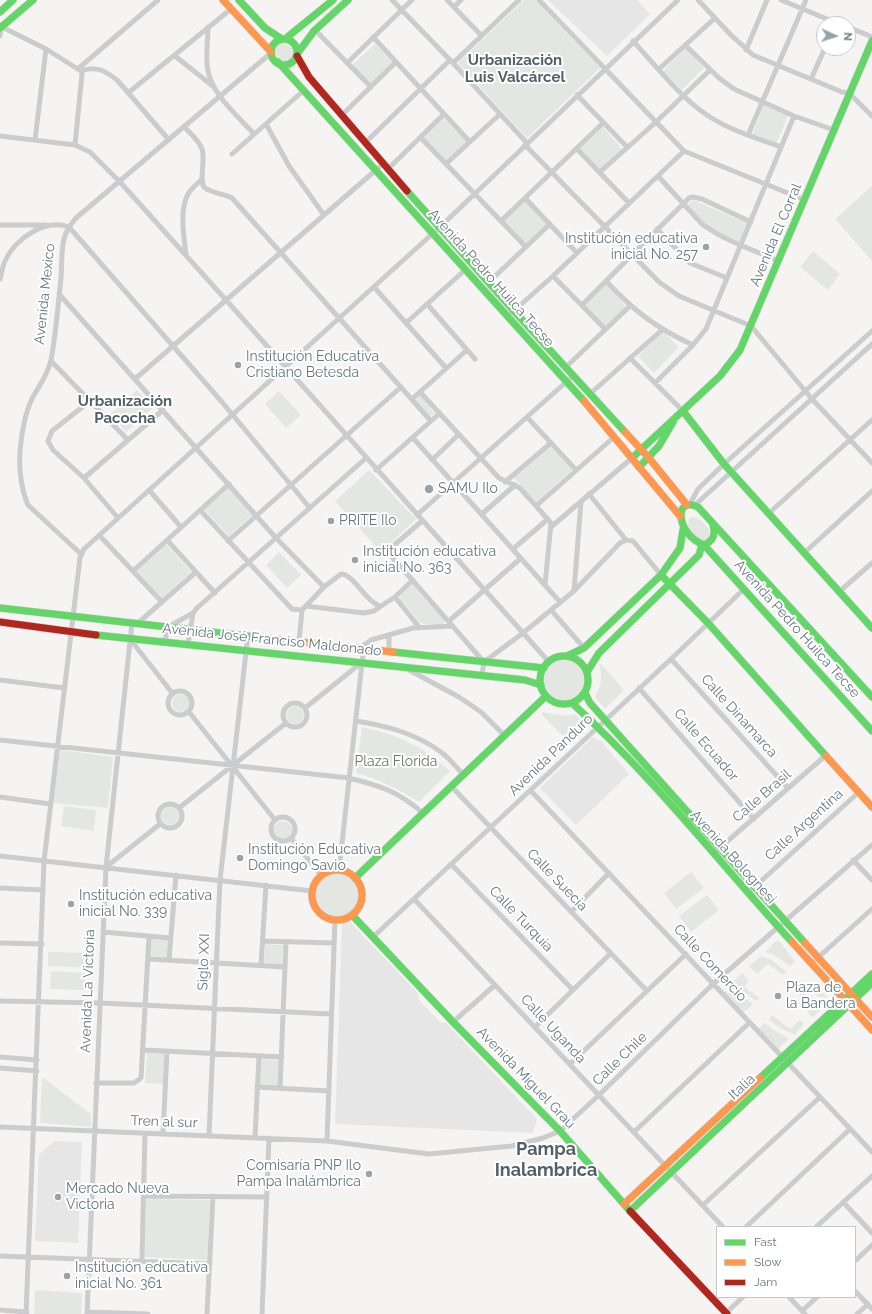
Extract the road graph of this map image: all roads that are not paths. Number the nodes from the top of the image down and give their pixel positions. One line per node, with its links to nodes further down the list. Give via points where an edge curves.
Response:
1 (13, 0): 23 (street)
2 (33, 0): 26 (street)
3 (158, 0): 51 (street)
4 (223, 0): 20 (street)
5 (239, 0): 34 (street, via 265,28)
6 (332, 0): 34 (street)
7 (348, 0): 28 (street)
8 (392, 0): 22 (street)
9 (412, 0): 22 (street)
10 (447, 0): 19 (street)
11 (461, 0): 19 (street)
12 (519, 0): 30 (street)
13 (539, 0): 49 (street)
14 (678, 0): 36 (street)
15 (698, 0): 25 (street)
16 (767, 0): 39 (street)
17 (781, 0): 21 (street)
18 (806, 0): 21 (street)
19 (454, 7): 30 (street)
20 (231, 9): 27 (street); 40 (street)
21 (802, 9): 24 (street); 48 (street)
22 (401, 10): 32 (street); 44 (street)
23 (0, 12)
24 (818, 16)
25 (715, 18): 37 (street); 39 (street)
26 (0, 27): 31 (street); 38 (street)
27 (208, 27): 42 (street); 55 (street, via 208,70)
28 (314, 29): 41 (street, via 305,39); 47 (street)
29 (856, 31): 33 (street)
30 (482, 35): 44 (street)
31 (0, 36)
32 (373, 37): 46 (street); 47 (street)
33 (872, 37)
34 (284, 39): 40 (street, via 273,44); 41 (street, via 292,43)
35 (872, 40): 59 (street, Avenida El Corral)
36 (633, 41): 49 (street); 50 (street)
37 (685, 45): 50 (street); 52 (street)
38 (46, 49): 51 (street); 78 (street)
39 (746, 50): 48 (street)
40 (271, 53): 45 (street); 62 (street, Avenida Mexico)
41 (297, 55): 45 (street, via 290,64); 66 (street, Avenida Pedro Huilca Tecse, via 309,77)
42 (175, 56): 55 (street); 58 (street)
43 (821, 56): 53 (street)
44 (452, 61): 56 (street); 65 (street)
45 (278, 62): 57 (street, Avenida Pedro Huilca Tecse)
46 (396, 62): 54 (street); 56 (street)
47 (347, 63): 54 (street)
48 (778, 66): 53 (street); 63 (street)
49 (605, 69): 60 (street); 69 (street)
50 (659, 69): 61 (street)
51 (80, 70): 58 (street, via 100,70 118,81); 83 (street, via 82,74)
52 (710, 70): 61 (street); 63 (street, via 729,86)
53 (811, 79): 59 (street)
54 (371, 87): 66 (street)
55 (214, 88): 62 (street)
56 (421, 89): 64 (street); 81 (street)
57 (303, 91): 71 (street); 91 (street, Avenida Pedro Huilca Tecse)
58 (128, 93): 79 (street)
59 (849, 93): 68 (street); 73 (street, Avenida El Corral)
60 (577, 95): 70 (street); 82 (street)
61 (684, 95): 69 (street); 75 (street, via 710,117)
62 (220, 96): 72 (street, Avenida Mexico); 74 (street)
63 (762, 102): 67 (street); 75 (street)
64 (444, 114): 77 (street); 80 (street)
65 (500, 114): 80 (street); 82 (street)
66 (342, 115): 81 (street, Avenida Pedro Huilca Tecse)
67 (794, 116): 73 (street); 85 (street)
68 (872, 116)
69 (656, 122): 84 (street); 87 (street)
70 (603, 123): 84 (street); 86 (street)
71 (266, 124): 74 (street); 103 (street, via 289,166)
72 (184, 127): 79 (street, Avenida Mexico); 95 (street, via 202,148 204,161)
73 (834, 130): 100 (street, Avenida El Corral)
74 (254, 134): 88 (street)
75 (748, 135): 85 (street)
76 (0, 136): 78 (street)
77 (421, 138): 89 (street); 90 (street)
78 (35, 140): 83 (street)
79 (169, 140): 96 (street, Avenida Mexico)
80 (470, 142): 89 (street)
81 (365, 143): 90 (street, Avenida Pedro Huilca Tecse)
82 (526, 144): 92 (street); 98 (street)
83 (75, 145): 96 (street, via 90,152)
84 (627, 147): 93 (street)
85 (781, 147): 97 (street)
86 (577, 148): 92 (street); 93 (street)
87 (684, 151): 94 (street); 97 (street)
88 (232, 154)
89 (446, 164): 98 (street)
90 (386, 166): 91 (street); 109 (street, Avenida Pedro Huilca Tecse)
91 (375, 171): 103 (street); 113 (street, Avenida Pedro Huilca Tecse)
92 (552, 172): 99 (street); 111 (street)
93 (600, 172): 101 (street)
94 (658, 176): 101 (street); 102 (street)
95 (201, 180): 116 (street, via 206,188 232,198); 119 (street, via 186,200 183,230)
96 (120, 182): 110 (street, Avenida Mexico, via 76,218); 119 (street)
97 (766, 185): 100 (street); 105 (street)
98 (474, 193): 104 (street); 109 (street)
99 (525, 198): 104 (street); 107 (street)
100 (805, 200): 120 (street, Avenida El Corral)
101 (629, 203): 111 (street)
102 (684, 204): 105 (street, via 689,198 697,197); 112 (street); 114 (street, via 702,224)
103 (324, 215): 116 (street)
104 (501, 221): 115 (street)
105 (751, 222): 114 (street)
106 (51, 224): 108 (street); 110 (street); 124 (street, via 29,235 17,245 5,262)
107 (550, 224): 115 (street); 117 (street)
108 (0, 225)
109 (440, 226): 113 (street); 126 (street, Avenida Pedro Huilca Tecse)
110 (69, 227): 128 (street, Avenida Mexico, via 64,239); 144 (street)
111 (604, 227): 117 (street); 118 (street)
112 (657, 229): 118 (street); 123 (street, via 690,262)
113 (432, 234): 121 (street, Avenida Pedro Huilca Tecse); 127 (street)
114 (741, 246): 120 (street); 123 (street)
115 (526, 247): 126 (street)
116 (281, 252): 129 (street); 136 (street)
117 (578, 253): 122 (street)
118 (632, 255): 125 (street); 134 (street, via 679,296)
119 (186, 256): 129 (street)
120 (779, 260): 138 (street, Avenida El Corral)
121 (465, 270): 130 (street); 135 (street, Avenida Pedro Huilca Tecse)
122 (553, 276): 131 (street); 133 (street)
123 (727, 278): 134 (street)
124 (0, 280)
125 (606, 281): 131 (street); 132 (street)
126 (489, 282): 133 (street, Avenida Pedro Huilca Tecse)
127 (374, 287): 136 (street); 137 (street)
128 (59, 294): 148 (street, Avenida Mexico); 153 (street)
129 (226, 300): 144 (street); 150 (street)
130 (427, 304): 137 (street); 145 (street)
131 (582, 305): 139 (street)
132 (630, 306): 139 (street); 140 (street)
133 (514, 311): 135 (street); 149 (street, Avenida Pedro Huilca Tecse)
134 (714, 311): 138 (street); 143 (street, via 706,329)
135 (508, 316): 154 (street, Avenida Pedro Huilca Tecse)
136 (339, 319): 150 (street); 156 (street)
137 (406, 323): 151 (street)
138 (751, 326): 158 (street); 164 (street, Avenida El Corral, via 731,363)
139 (605, 329): 149 (street)
140 (663, 329): 143 (street); 146 (street)
141 (872, 331): 158 (street)
142 (872, 344): 161 (street)
143 (693, 345): 155 (street)
144 (173, 346): 153 (street); 166 (street)
145 (467, 350): 147 (street); 151 (street)
146 (630, 358): 155 (street); 159 (street)
147 (475, 359)
148 (51, 361): 162 (street); 225 (street, Avenida Mexico, via 46,377 34,394 24,424 21,444 22,487 28,504)
149 (566, 367): 152 (street, Avenida Pedro Huilca Tecse)
150 (284, 368): 166 (street); 172 (street)
151 (446, 368): 157 (street)
152 (574, 375): 154 (street); 159 (street, Avenida Pedro Huilca Tecse)
153 (135, 379): 163 (street)
154 (567, 381): 167 (street); 173 (street, Avenida Pedro Huilca Tecse)
155 (655, 383): 164 (street)
156 (401, 387): 160 (street); 172 (street)
157 (420, 392): 160 (street); 165 (street)
158 (806, 392): 161 (street); 186 (street)
159 (591, 393): 179 (street, Avenida Pedro Huilca Tecse)
160 (412, 399): 170 (street)
161 (812, 399): 175 (street); 190 (street)
162 (90, 401): 176 (street); 191 (street, via 52,431 48,442 53,450)
163 (163, 410): 176 (street); 178 (street)
164 (683, 411): 168 (street, Avenida El Corral); 186 (street)
165 (440, 413): 170 (street); 171 (street)
166 (232, 414): 178 (street); 195 (street)
167 (527, 417): 177 (street); 181 (street)
168 (674, 420): 179 (street, Avenida El Corral); 183 (street, Avenida El Corral, via 670,431)
169 (872, 420): 175 (street)
170 (431, 421): 174 (street)
171 (458, 435): 181 (street); 184 (street)
172 (346, 436): 180 (street); 195 (street)
173 (614, 437): 182 (street, Avenida Pedro Huilca Tecse); 189 (street)
174 (413, 438): 184 (street); 188 (street)
175 (850, 439): 185 (street); 206 (street)
176 (128, 440): 191 (street)
177 (551, 443): 189 (street); 193 (street)
178 (196, 448): 194 (street); 197 (street)
179 (641, 450): 182 (street, Avenida El Corral); 183 (street, Avenida Pedro Huilca Tecse)
180 (366, 458): 188 (street); 203 (street)
181 (481, 458): 192 (street); 193 (street)
182 (632, 458): 187 (street, Avenida Pedro Huilca Tecse); 199 (street)
183 (649, 458): 187 (street, Avenida El Corral); 201 (street, Avenida Pedro Huilca Tecse)
184 (432, 460): 192 (street)
185 (872, 463)
186 (724, 464): 190 (street); 201 (street, via 698,489)
187 (639, 467): 209 (street, Avenida Pedro Huilca Tecse)
188 (376, 470): 208 (street)
189 (576, 470): 202 (street)
190 (730, 471): 201 (street); 206 (street)
191 (84, 478): 210 (street)
192 (454, 482): 205 (street); 208 (street)
193 (505, 482): 196 (street)
194 (229, 484): 204 (street); 207 (street)
195 (290, 485): 203 (street); 207 (street)
196 (515, 485): 202 (street); 205 (street)
197 (149, 490): 210 (street); 214 (street)
198 (872, 491): 224 (street)
199 (589, 494): 200 (street); 220 (street)
200 (581, 502): 215 (street); 238 (street)
201 (690, 505): 209 (street, via 682,510); 213 (street, Avenida Pedro Huilca Tecse)
202 (536, 506): 211 (street)
203 (310, 508): 218 (street)
204 (200, 510): 214 (street); 221 (street)
205 (482, 514): 223 (street)
206 (768, 514): 224 (street)
207 (256, 515): 218 (street); 221 (street)
208 (417, 515): 212 (street)
209 (680, 516): 216 (street)
210 (118, 518): 217 (street)
211 (548, 520): 215 (street); 223 (street)
212 (422, 521): 232 (street, via 390,551 392,557); 237 (street)
213 (714, 525): 222 (street, via 713,540); 287 (street, Avenida Pedro Huilca Tecse)
214 (181, 527): 219 (street)
215 (551, 527): 234 (street)
216 (683, 530): 222 (street, Avenida Pedro Huilca Tecse, via 692,540); 231 (street, via 677,554)
217 (99, 535): 225 (street, via 87,545); 229 (street)
218 (276, 538): 227 (street); 235 (street)
219 (167, 540): 229 (street); 230 (street)
220 (626, 540): 231 (street, via 638,545); 238 (street, via 620,543)
221 (228, 541): 227 (street)
222 (703, 545): 233 (street, via 699,556); 236 (street, Avenida Pedro Huilca Tecse)
223 (513, 549): 226 (street)
224 (804, 553): 239 (street)
225 (82, 554): 249 (street)
226 (521, 558): 234 (street); 237 (street)
227 (248, 563): 240 (street); 246 (street, via 292,609)
228 (872, 563): 239 (street)
229 (133, 571): 242 (street)
230 (196, 572): 240 (street); 242 (street)
231 (662, 575): 233 (street); 267 (street)
232 (413, 580): 241 (street); 250 (street)
233 (671, 584): 253 (street); 278 (street, via 598,653)
234 (545, 585): 243 (street)
235 (324, 587): 244 (street, via 344,574 372,601); 246 (street)
236 (744, 589): 253 (street, Avenida Panduro); 295 (street, Avenida Pedro Huilca Tecse)
237 (484, 590): 250 (street); 260 (street)
238 (574, 591): 243 (street)
239 (839, 592): 257 (street)
240 (215, 593): 248 (street)
241 (395, 597): 244 (street); 256 (street)
242 (162, 602): 252 (street)
243 (560, 602): 247 (street)
244 (381, 606): 246 (street, via 364,612)
245 (0, 608): 249 (street)
246 (304, 608): 265 (street)
247 (551, 610): 260 (street); 267 (street)
248 (193, 613): 255 (street); 258 (street)
249 (73, 617): 252 (street); 259 (street)
250 (449, 621): 254 (street)
251 (0, 622): 259 (street, Avenida José Franciso Maldonado)
252 (135, 623): 255 (street); 263 (street, Avenida La Victoria)
253 (708, 623): 272 (street, Avenida Panduro); 300 (street)
254 (454, 626): 256 (street); 274 (street)
255 (168, 627): 258 (street); 264 (street)
256 (419, 627): 262 (street)
257 (872, 628)
258 (191, 629): 261 (street); 266 (street)
259 (72, 632): 263 (street, Avenida José Franciso Maldonado); 282 (street)
260 (523, 633): 274 (street); 275 (street)
261 (248, 636): 265 (street); 268 (street, Siglo XXI)
262 (389, 636): 269 (street, via 365,643); 270 (street)
263 (130, 639): 264 (street, Avenida José Franciso Maldonado); 285 (street); 299 (street, Avenida La Victoria)
264 (165, 641): 266 (street, Avenida José Franciso Maldonado)
265 (299, 642): 269 (street)
266 (188, 644): 268 (street, Avenida José Franciso Maldonado)
267 (584, 648): 271 (street)
268 (246, 650): 273 (street, Avenida José Franciso Maldonado); 301 (street, Siglo XXI)
269 (363, 650): 270 (street); 273 (street)
270 (389, 652): 274 (street)
271 (567, 656): 275 (street, via 560,656); 278 (street, via 579,661)
272 (671, 659): 283 (street, Avenida Panduro); 305 (street, Calle Dinamarca)
273 (362, 662): 276 (street, Avenida José Franciso Maldonado); 289 (street); 292 (street)
274 (484, 662): 277 (street); 279 (street)
275 (549, 662): 277 (street)
276 (402, 667): 279 (street, Avenida José Franciso Maldonado); 296 (street, via 427,678 465,701 481,712)
277 (544, 668): 281 (street)
278 (587, 672): 284 (street, via 588,683)
279 (482, 675): 281 (street, Avenida José Franciso Maldonado, via 525,680)
280 (0, 680): 282 (street)
281 (541, 685): 286 (street)
282 (64, 688): 298 (street)
283 (639, 688): 291 (street, Avenida Panduro); 313 (street, Calle Ecuador)
284 (585, 693): 288 (street); 291 (street, Avenida Bolognesi)
285 (172, 694): 290 (street, via 182,691 190,696 192,702); 290 (street, via 168,702 171,711 180,715)
286 (546, 696): 288 (street, via 561,704); 296 (street)
287 (872, 697)
288 (572, 703): 294 (street, Avenida Bolognesi)
289 (305, 708): 293 (street, via 307,718 301,726 294,727); 293 (street, via 297,703 288,706 283,714)
290 (189, 712): 301 (street)
291 (605, 720): 294 (street, Avenida Panduro); 319 (street, Avenida Bolognesi)
292 (356, 721): 302 (street, via 386,726 417,738 441,753); 303 (street)
293 (286, 723): 301 (street)
294 (598, 727): 306 (street, Avenida Panduro); 320 (street, Avenida Bolognesi)
295 (872, 731)
296 (505, 736): 302 (street)
297 (0, 740): 298 (street)
298 (57, 746): 299 (street); 310 (street)
299 (117, 753): 301 (street); 325 (street, Avenida La Victoria)
300 (825, 756): 305 (street, Calle Brasil); 307 (street)
301 (232, 766): 303 (street); 311 (street); 314 (street); 331 (street, Siglo XXI)
302 (463, 774): 304 (street)
303 (349, 778): 312 (street, via 396,793); 326 (street)
304 (451, 786): 312 (street); 316 (street, Calle Suecia)
305 (788, 788): 313 (street, Calle Brasil)
306 (531, 791): 316 (street, Avenida Panduro); 327 (street, Calle Comercio)
307 (859, 792): 309 (street); 334 (street, Calle Argentina)
308 (0, 797): 310 (street)
309 (871, 803)
310 (50, 804): 323 (street)
311 (179, 808): 315 (street, via 171,804 162,807 158,815); 315 (street, via 182,815 179,824 169,828)
312 (423, 813): 330 (street)
313 (754, 819): 319 (street, Calle Brasil)
314 (275, 820): 317 (street, via 291,820 295,829); 317 (street, via 271,828 274,837 282,841)
315 (160, 824): 325 (street)
316 (490, 828): 324 (street, Avenida Panduro); 341 (street, Calle Suecia)
317 (291, 838): 329 (street)
318 (872, 845): 322 (street, Calle Chile)
319 (720, 848): 320 (street, Calle Brasil); 334 (street, Avenida Bolognesi)
320 (714, 853): 338 (street, Avenida Bolognesi)
321 (0, 856): 323 (street)
322 (853, 860): 332 (street); 344 (street, Calle Chile)
323 (44, 861): 325 (street); 336 (street)
324 (451, 864): 339 (street, Avenida Panduro); 368 (street, Calle Turquia)
325 (106, 868): 328 (street); 346 (street, Avenida La Victoria)
326 (338, 870): 329 (street); 330 (street)
327 (609, 873): 341 (street); 356 (street, Calle Comercio)
328 (176, 875): 331 (street); 348 (street)
329 (321, 875): 337 (street)
330 (354, 878): 342 (street, via 359,884 361,899)
331 (220, 880): 333 (street); 360 (street, Siglo XXI)
332 (872, 880)
333 (266, 885): 337 (street); 350 (street)
334 (755, 887): 338 (street, Calle Argentina); 344 (street, Avenida Bolognesi)
335 (0, 888): 336 (street)
336 (43, 890): 354 (street)
337 (312, 891): 343 (street, via 319,913)
338 (749, 892): 345 (street, Avenida Bolognesi)
339 (414, 900): 349 (street, Avenida Panduro); 367 (street, Calle Uganda)
340 (872, 909): 357 (street)
341 (571, 912): 355 (street, Calle Suecia)
342 (352, 915): 343 (street); 349 (street, Avenida Miguel Grau)
343 (335, 920): 353 (street)
344 (785, 921): 345 (street, Calle Chile); 357 (street, Avenida Bolognesi)
345 (778, 927): 361 (street, Avenida Bolognesi); 366 (street, Calle Chile)
346 (103, 932): 347 (street); 374 (street, Avenida La Victoria)
347 (149, 936): 348 (street); 358 (street)
348 (170, 938): 359 (street)
349 (373, 938): 380 (street, Avenida Miguel Grau)
350 (262, 941): 351 (street); 362 (street)
351 (286, 942): 353 (street); 363 (street)
352 (0, 943): 354 (street)
353 (334, 943): 378 (street)
354 (42, 944): 372 (street)
355 (611, 953): 368 (street); 369 (street, Calle Suecia)
356 (686, 954): 366 (street, Calle Comercio); 369 (street)
357 (818, 957): 361 (street); 370 (street, Avenida Bolognesi)
358 (148, 959): 359 (street); 375 (street)
359 (169, 960): 360 (street)
360 (216, 963): 362 (street); 376 (street, Siglo XXI)
361 (812, 963): 373 (street, Avenida Bolognesi)
362 (261, 965): 363 (street)
363 (285, 967): 377 (street)
364 (872, 974): 370 (street)
365 (872, 983): 370 (street, Italia)
366 (714, 984): 381 (street, Calle Comercio); 399 (street, Calle Chile)
367 (495, 985): 380 (street); 382 (street, Calle Uganda)
368 (573, 990): 382 (street)
369 (647, 991): 392 (street)
370 (853, 996): 373 (street, Italia); 379 (street, Avenida Bolognesi)
371 (0, 1001): 372 (street)
372 (39, 1002): 374 (street); 390 (street)
373 (847, 1002): 383 (street, Avenida Bolognesi); 391 (street, Italia)
374 (100, 1003): 375 (street); 395 (street, Avenida La Victoria)
375 (146, 1005): 376 (street); 384 (street)
376 (215, 1009): 377 (street); 386 (street, Siglo XXI)
377 (284, 1012): 378 (street); 389 (street)
378 (331, 1014): 398 (street)
379 (872, 1017)
380 (453, 1022): 405 (street, Avenida Miguel Grau)
381 (749, 1023): 391 (street, Calle Comercio); 406 (street)
382 (535, 1027): 392 (street, Calle Uganda)
383 (872, 1030)
384 (144, 1050): 385 (street); 395 (street, via 141,1078 138,1081)
385 (167, 1051): 386 (street); 408 (street)
386 (213, 1054): 387 (street); 409 (street, Siglo XXI)
387 (259, 1056): 389 (street); 396 (street)
388 (0, 1057): 390 (street)
389 (282, 1057): 397 (street)
390 (37, 1060): 394 (street)
391 (784, 1060): 400 (street, Calle Comercio); 414 (street); 415 (street, Italia)
392 (570, 1064): 399 (street, Calle Uganda)
393 (0, 1068): 394 (street)
394 (36, 1071): 402 (street)
395 (96, 1083): 404 (street, Avenida La Victoria)
396 (257, 1087): 397 (street); 410 (street)
397 (280, 1088): 398 (street)
398 (329, 1091): 412 (street)
399 (599, 1095): 405 (street, Calle Chile); 406 (street, Calle Uganda)
400 (820, 1097): 403 (street, Calle Comercio); 422 (street)
401 (0, 1127): 402 (street, Tren al sur)
402 (34, 1128): 404 (street, Tren al sur); 430 (street)
403 (850, 1129): 413 (street, Calle Comercio); 425 (street)
404 (94, 1131): 407 (street, Tren al sur); 431 (street, Avenida La Victoria)
405 (560, 1131): 412 (street, Calle Chile, via 512,1146 429,1154); 421 (street, Avenida Miguel Grau)
406 (634, 1132): 414 (street, Calle Uganda)
407 (145, 1133): 408 (street, Tren al sur); 417 (street)
408 (163, 1134): 409 (street, Tren al sur)
409 (209, 1136): 410 (street, Tren al sur)
410 (255, 1138): 411 (street, Tren al sur)
411 (269, 1138): 412 (street, Tren al sur); 419 (street)
412 (327, 1141)
413 (872, 1152)
414 (665, 1165): 415 (street, Calle Uganda); 421 (street)
415 (671, 1172): 422 (street, Calle Uganda); 423 (street, Italia)
416 (872, 1176): 420 (street)
417 (144, 1196): 418 (street); 432 (street)
418 (213, 1196): 419 (street); 434 (street)
419 (267, 1197): 448 (street)
420 (843, 1202): 426 (street); 427 (street)
421 (624, 1204): 423 (street, Avenida Miguel Grau)
422 (703, 1205): 424 (street, Calle Uganda)
423 (630, 1210): 445 (street, Avenida Miguel Grau)
424 (722, 1226)
425 (747, 1226)
426 (817, 1226)
427 (872, 1233)
428 (872, 1246): 433 (street)
429 (0, 1256): 430 (street)
430 (29, 1258): 431 (street); 443 (street)
431 (90, 1259): 432 (street); 444 (street, Avenida La Victoria)
432 (142, 1260): 434 (street)
433 (856, 1260)
434 (210, 1264): 447 (street)
435 (856, 1292): 439 (street)
436 (742, 1298): 445 (street)
437 (790, 1298): 442 (street)
438 (816, 1298): 442 (street)
439 (868, 1304): 440 (street); 449 (street)
440 (872, 1309)
441 (0, 1310): 443 (street)
442 (804, 1312)
443 (26, 1313)
444 (87, 1313): 446 (street)
445 (727, 1313)
446 (148, 1314)
447 (207, 1314)
448 (262, 1314)
449 (857, 1314)

